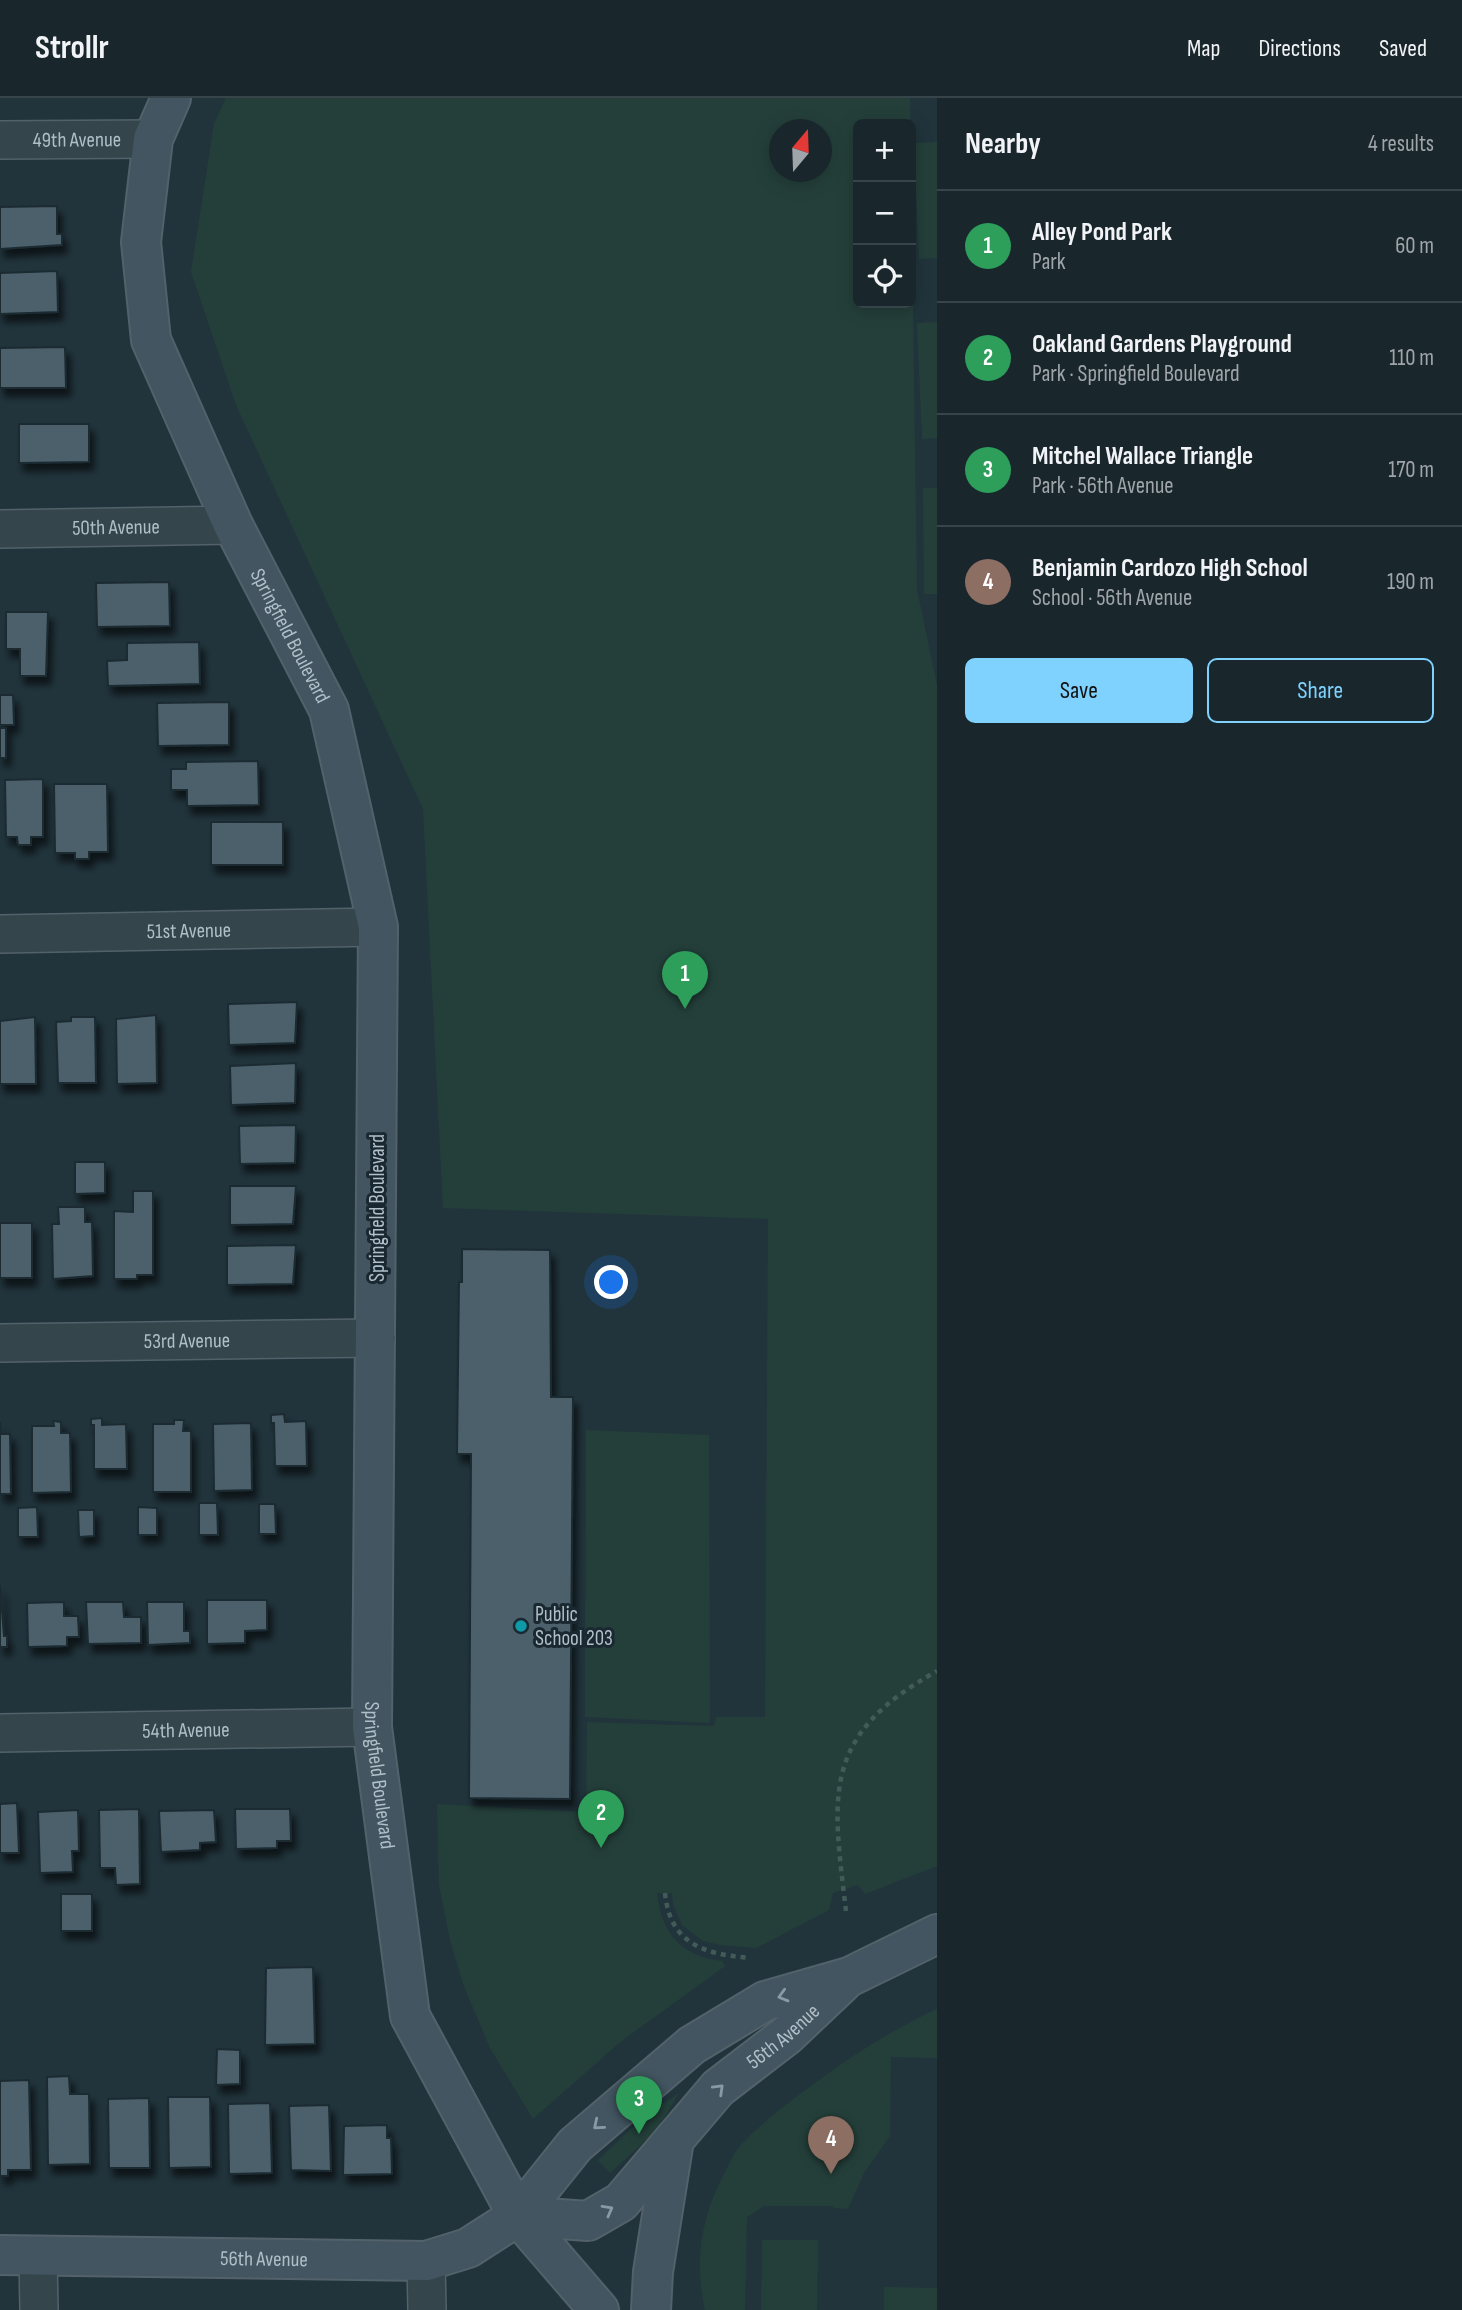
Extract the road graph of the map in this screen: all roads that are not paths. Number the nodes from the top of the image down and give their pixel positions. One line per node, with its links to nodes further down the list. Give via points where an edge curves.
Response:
1 (171, 98): 2 (main road, Springfield Boulevard)
2 (153, 139): 3 (street, 49th Avenue); 4 (main road, Springfield Boulevard, via 141,242 151,340)
3 (0, 140)
4 (233, 525): 5 (street, 50th Avenue); 6 (main road, Springfield Boulevard, via 329,710)
5 (0, 529)
6 (378, 927): 7 (street, 51st Avenue); 8 (main road, Springfield Boulevard)
7 (0, 934)
8 (376, 1338): 9 (street, 53rd Avenue); 10 (main road, Springfield Boulevard)
9 (0, 1343)
10 (372, 1727): 11 (street, 54th Avenue); 15 (main road, Springfield Boulevard, via 410,2017)
11 (0, 1732)
12 (937, 1934): 13 (main road, 56th Avenue)
13 (849, 1977): 14 (main road, 56th Avenue, one-way to 13, via 718,2088 788,2035); 15 (main road, 56th Avenue, one-way to 15, via 765,2001 692,2045 575,2145)
14 (674, 2140): 15 (main road, 56th Avenue, one-way to 14, via 588,2221 621,2202); 22 (main road)
15 (518, 2216): 18 (main road, 56th Avenue, via 468,2248); 21 (main road, Springfield Boulevard)
16 (0, 2255): 17 (main road, 56th Avenue)
17 (38, 2257): 18 (main road, 56th Avenue); 19 (street)
18 (426, 2261): 20 (street)
19 (39, 2310)
20 (427, 2310)
21 (599, 2310)
22 (651, 2310)

